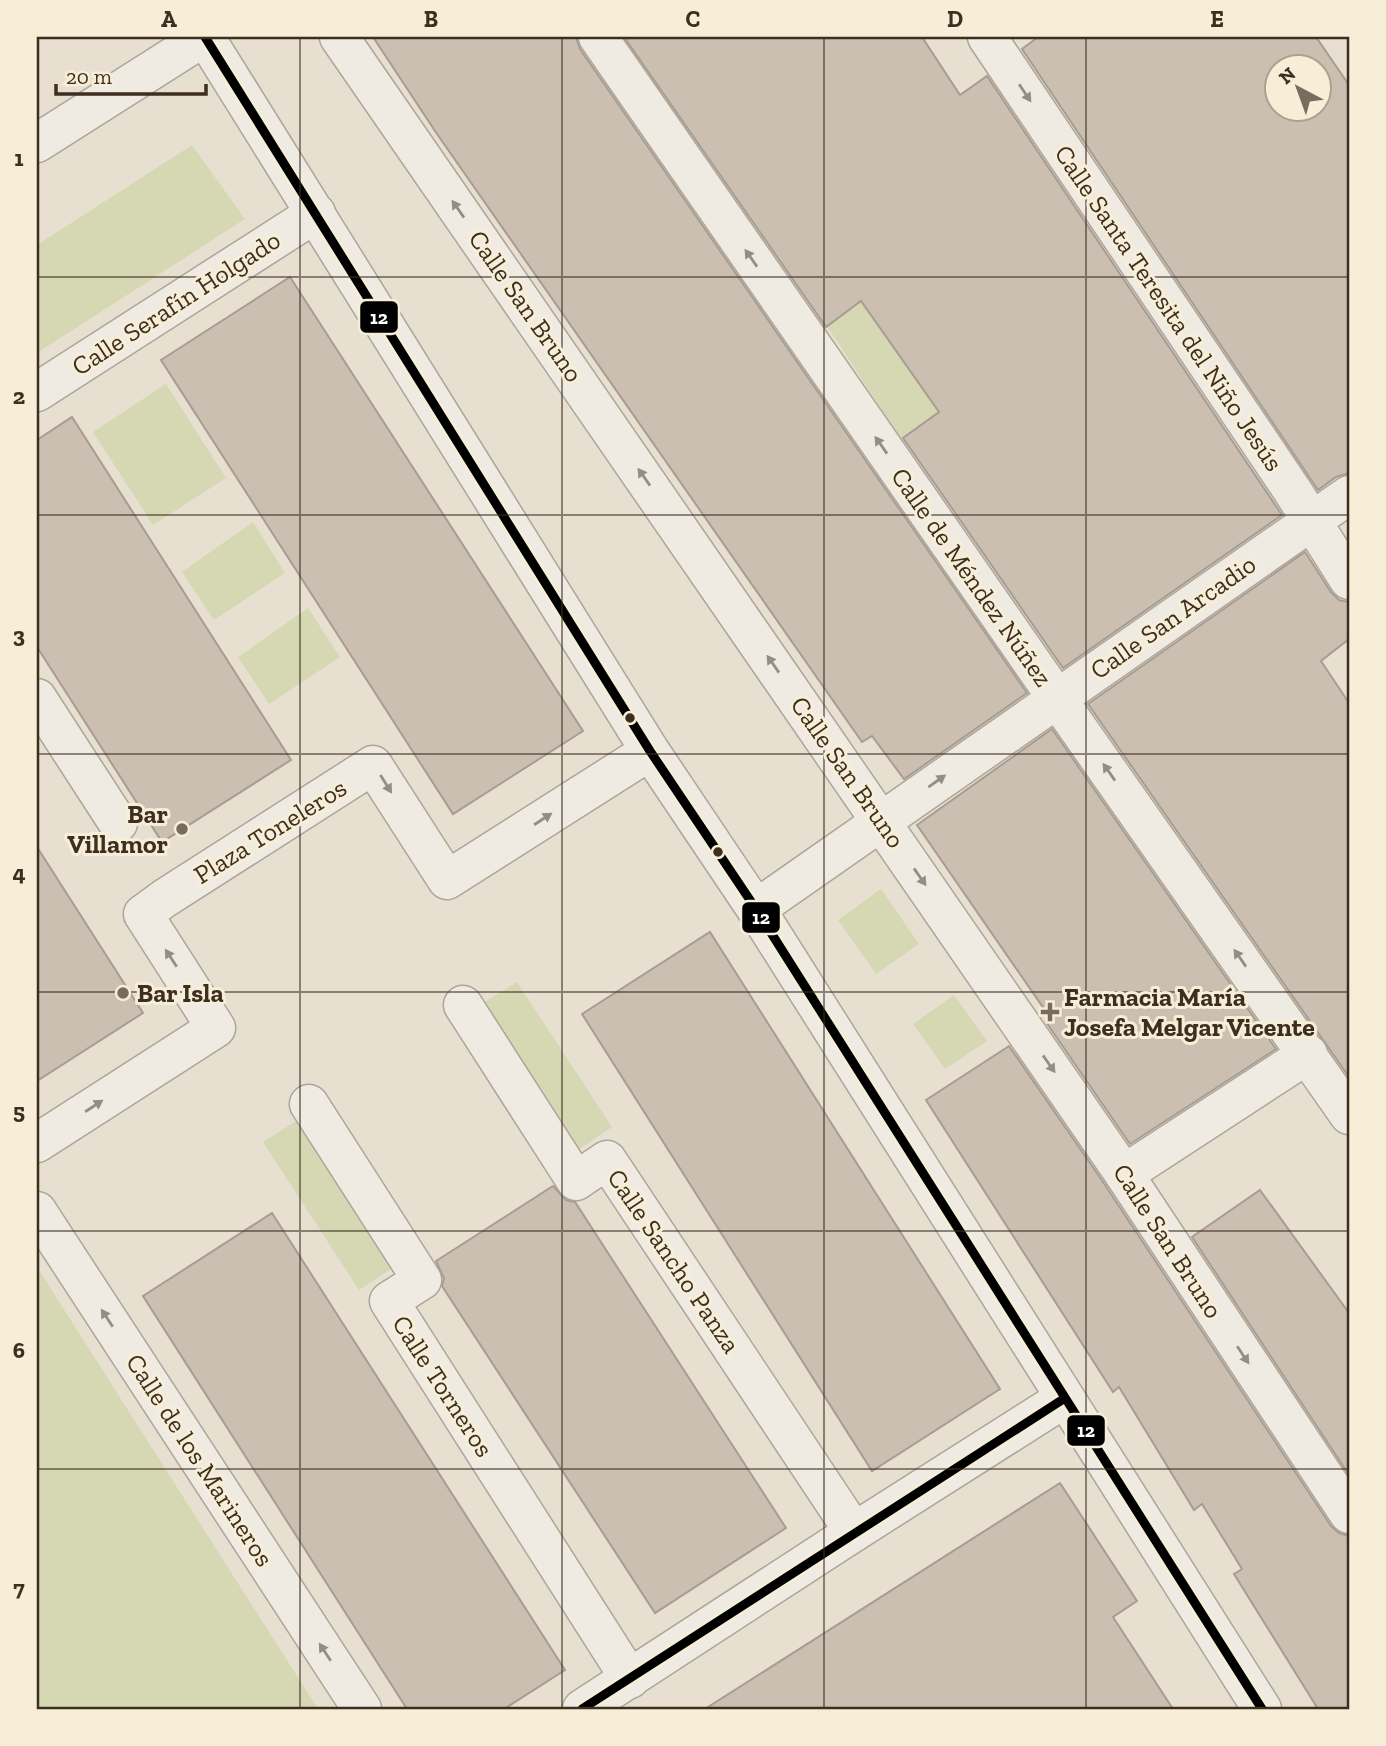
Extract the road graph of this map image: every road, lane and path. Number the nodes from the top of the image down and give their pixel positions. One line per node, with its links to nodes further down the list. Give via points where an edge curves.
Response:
1 (204, 37): 5 (street); 6 (street)
2 (339, 37): 14 (street, Calle San Bruno, one-way to 2)
3 (598, 37): 12 (street, Calle de Méndez Núñez, one-way to 3)
4 (987, 37): 9 (street, Calle Santa Teresita del Niño Jesús, one-way to 9)
5 (37, 143)
6 (316, 213): 7 (street, Calle Serafín Holgado); 13 (street)
7 (37, 392)
8 (1349, 495): 9 (street, Calle San Arcadio)
9 (1312, 522): 10 (street, Calle Santa Teresita del Niño Jesús); 12 (street, Calle San Arcadio)
10 (1349, 580)
11 (37, 698): 15 (street)
12 (1056, 698): 14 (street, Calle San Arcadio, one-way to 12); 18 (street, Calle de Méndez Núñez, one-way to 12)
13 (650, 751): 16 (street); 21 (street, Plaza Toneleros, one-way to 13, via 216,1028 143,914 165,898 373,765 447,880)
14 (882, 821): 16 (street, Calle San Arcadio); 22 (street, Calle San Bruno, one-way to 22)
15 (118, 824)
16 (756, 909): 24 (street)
17 (463, 1005): 26 (street, Calle Sancho Panza, via 576,1181 607,1160)
18 (1308, 1054): 20 (street, Calle de Méndez Núñez); 22 (street)
19 (309, 1104): 27 (street, Calle Torneros, via 422,1280 389,1301)
20 (1349, 1115)
21 (37, 1143)
22 (1124, 1174): 25 (street, Calle San Bruno, one-way to 25)
23 (37, 1211): 28 (street, Calle de los Marineros, one-way to 23)
24 (1065, 1398): 26 (street); 30 (street)
25 (1349, 1514)
26 (854, 1532): 27 (street)
27 (630, 1679): 29 (street)
28 (362, 1709)
29 (582, 1709)
30 (1262, 1709)

